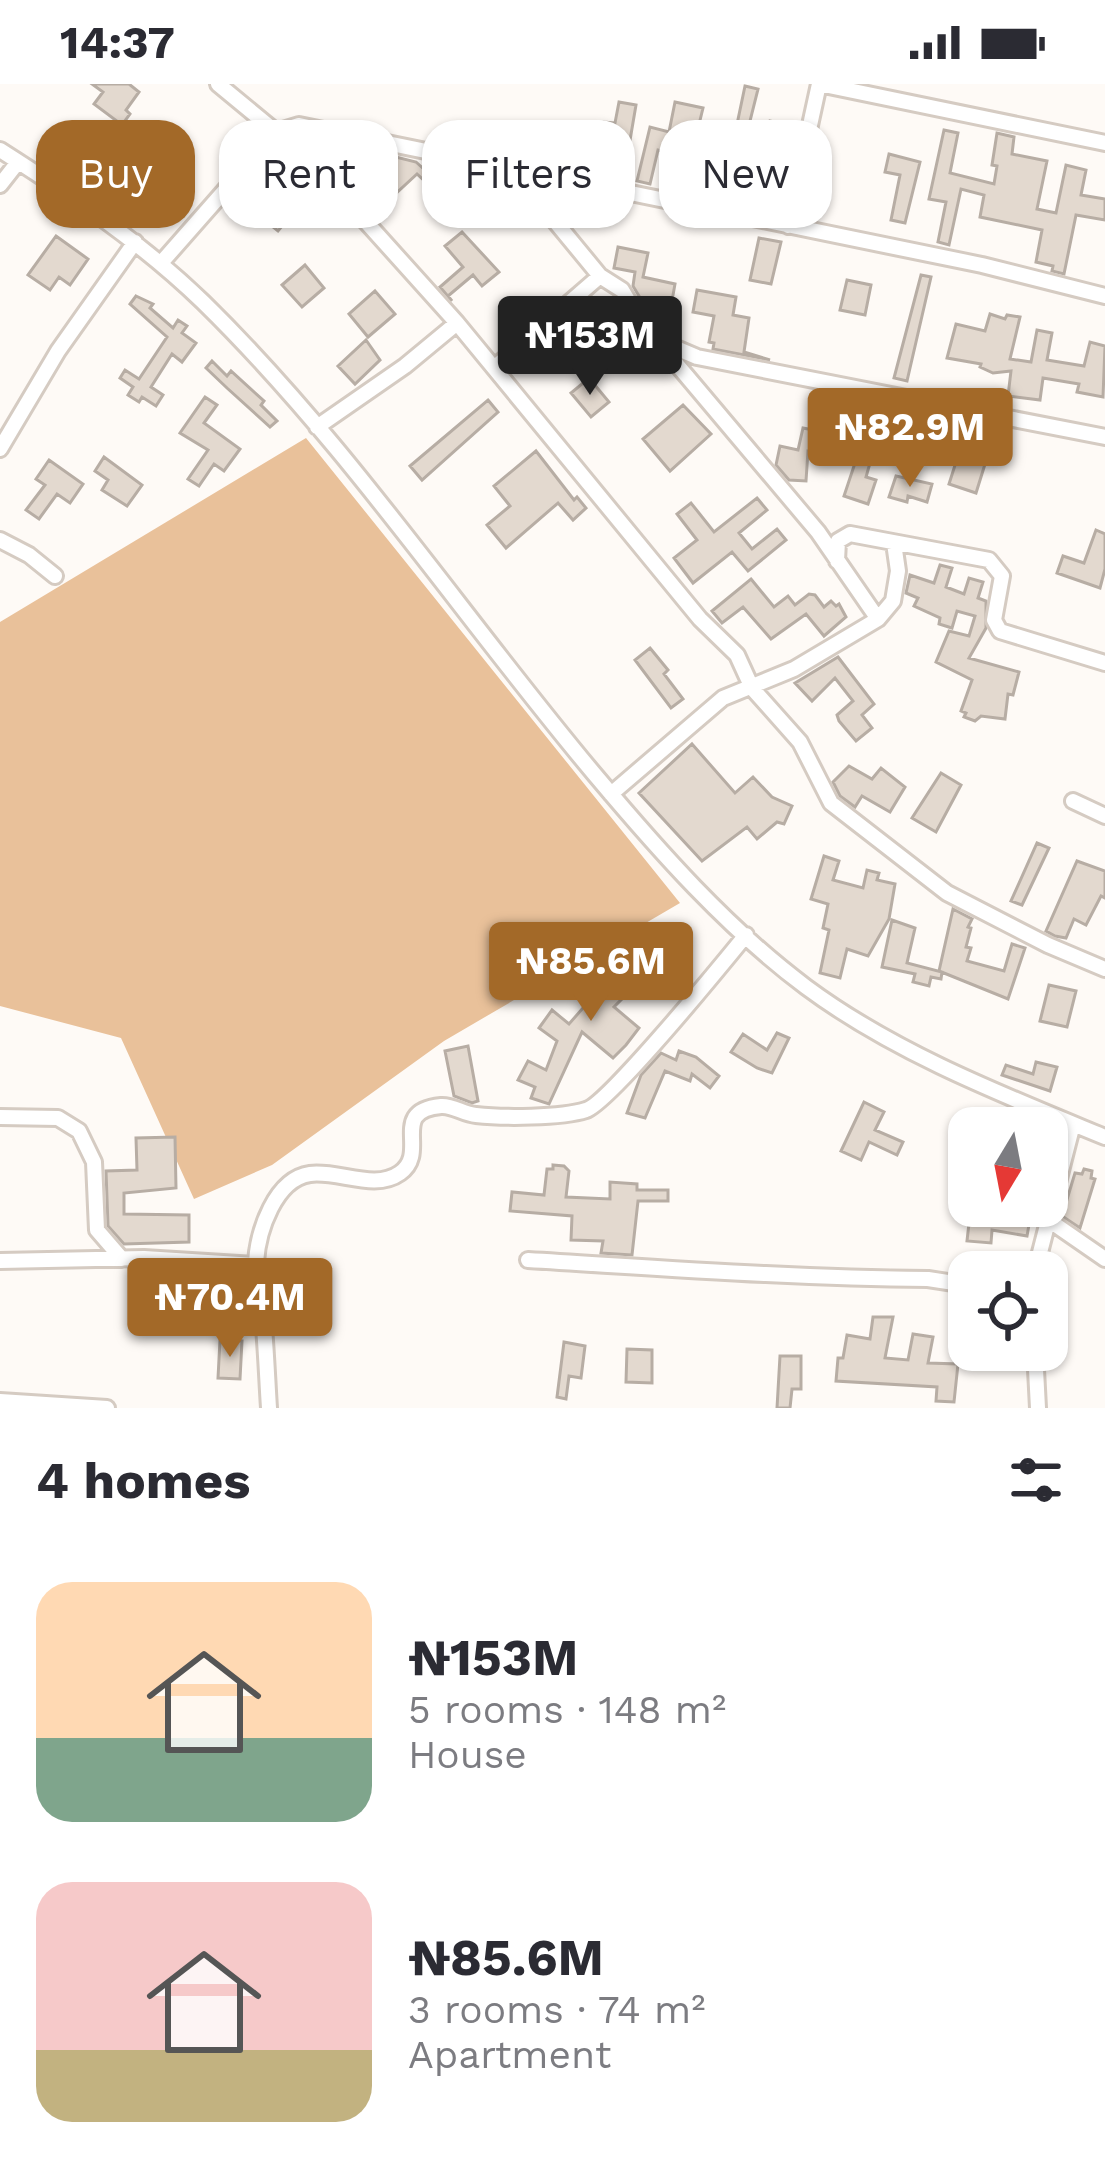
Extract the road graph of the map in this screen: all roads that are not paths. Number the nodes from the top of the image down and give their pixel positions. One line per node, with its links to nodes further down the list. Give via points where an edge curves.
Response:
1 (218, 84): 3 (street)
2 (819, 84): 4 (street); 5 (street)
3 (262, 120)
4 (811, 120)
5 (1105, 143)
6 (0, 151): 7 (street)
7 (18, 162): 8 (street); 13 (street)
8 (0, 185)
9 (219, 197): 14 (street)
10 (375, 228): 17 (street)
11 (561, 228): 15 (street)
12 (798, 228): 16 (street)
13 (135, 242): 14 (street); 24 (street)
14 (161, 263): 22 (street)
15 (600, 276): 18 (street, via 622,290); 20 (street)
16 (1105, 296)
17 (458, 323): 20 (street); 22 (street)
18 (655, 338): 19 (street); 21 (street)
19 (697, 357): 21 (street); 23 (street)
20 (494, 368): 31 (street, via 737,655)
21 (685, 371): 27 (street)
22 (317, 427): 32 (street)
23 (1105, 437)
24 (0, 449)
25 (0, 540): 28 (street)
26 (894, 543): 27 (street, via 850,534 838,541); 29 (street, via 893,601); 30 (street, via 989,560 1002,576 994,620 1000,631)
27 (837, 560): 29 (street)
28 (56, 576)
29 (878, 619): 31 (street)
30 (1105, 663)
31 (752, 688): 32 (street, via 723,698); 36 (street, via 800,742 831,803 947,893)
32 (611, 794): 35 (street)
33 (1073, 801): 34 (street)
34 (1105, 816)
35 (746, 935): 38 (street, via 856,1020); 46 (street, via 600,1102 557,1114 472,1115 447,1105 415,1113 410,1159 393,1178 327,1173 289,1181 269,1212)
36 (1105, 969)
37 (0, 1117): 42 (street, via 58,1118 79,1131 94,1162 97,1230)
38 (1073, 1124): 39 (street); 40 (street)
39 (1105, 1137)
40 (1068, 1145)
41 (1059, 1227): 43 (street)
42 (122, 1258): 45 (street); 46 (street)
43 (1105, 1258)
44 (529, 1260): 47 (street)
45 (0, 1261)
46 (256, 1265): 51 (street)
47 (948, 1282)
48 (1036, 1371): 52 (street)
49 (0, 1401): 50 (street)
50 (107, 1408)
51 (269, 1408)
52 (1038, 1408)

